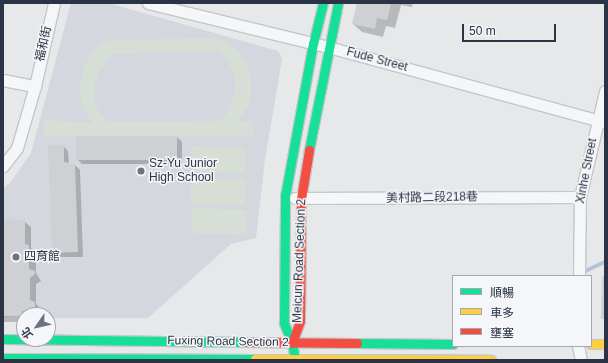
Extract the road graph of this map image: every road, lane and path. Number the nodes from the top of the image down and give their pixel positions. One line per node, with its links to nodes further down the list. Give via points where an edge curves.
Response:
1 (54, 3): 8 (street, 福和街)
2 (148, 3): 5 (street, Fude Street)
3 (323, 3): 5 (main road, Meicun Road Section 2)
4 (338, 3): 6 (main road, Meicun Road Section 2)
5 (313, 44): 6 (street, Fude Street); 12 (main road, Meicun Road Section 2)
6 (328, 47): 10 (street, Fude Street); 14 (main road, Meicun Road Section 2)
7 (3, 80): 8 (street)
8 (35, 86): 11 (street, 福和街, via 17,148)
9 (605, 90): 10 (street, Xinhe Street)
10 (601, 121): 13 (street, Xinhe Street)
11 (3, 166)
12 (285, 196): 14 (street, 美村路二段218巷); 17 (main road, Meicun Road Section 2, via 284,323)
13 (580, 197): 14 (street, 美村路二段218巷); 15 (street, Xinhe Street)
14 (301, 199): 17 (main road, Meicun Road Section 2, via 300,321)
15 (579, 275)
16 (4, 339): 17 (main road, Fuxing Road Section 2); 22 (street)
17 (292, 343): 18 (main road, Fuxing Road Section 2); 23 (main road)
18 (452, 344)
19 (592, 344): 20 (main road)
20 (605, 344)
21 (578, 347): 25 (street)
22 (5, 359): 23 (main road, Fuxing Road Section 2)
23 (294, 359): 24 (main road, Fuxing Road Section 2)
24 (491, 360)
25 (581, 360)

